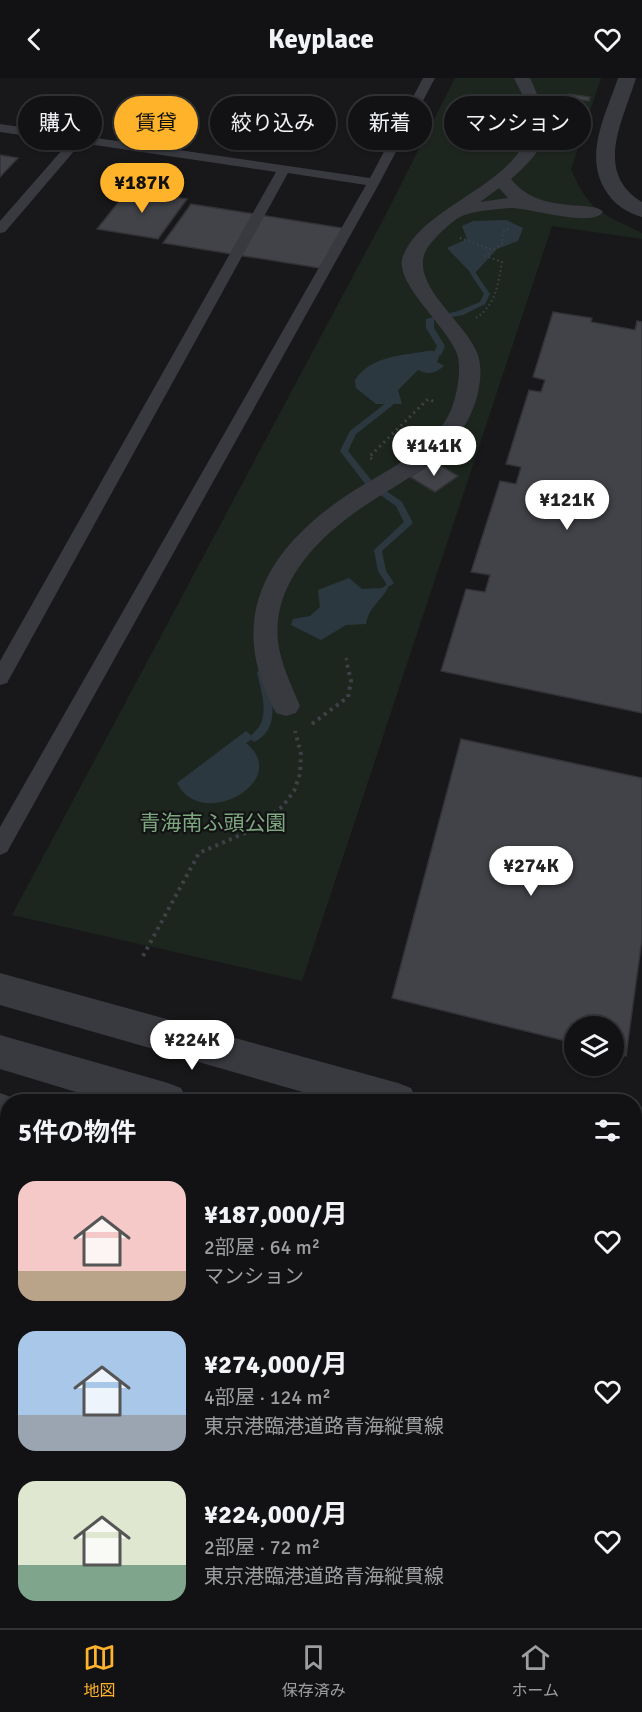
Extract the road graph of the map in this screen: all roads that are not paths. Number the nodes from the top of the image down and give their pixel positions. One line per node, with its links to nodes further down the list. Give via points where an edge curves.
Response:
1 (429, 78): 10 (lane)
2 (522, 78): 9 (street, via 539,119 537,134 531,150)
3 (627, 78): 12 (street, via 604,152 603,169 608,184 620,198)
4 (0, 128): 5 (lane)
5 (18, 131)
6 (102, 142): 8 (lane)
7 (68, 150): 15 (lane)
8 (284, 169): 10 (lane); 16 (lane)
9 (501, 179): 11 (street); 14 (street)
10 (374, 182): 18 (lane)
11 (532, 205): 13 (street, via 557,211); 14 (street, via 511,203)
12 (642, 211)
13 (594, 212)
14 (452, 214): 17 (street, via 411,257 411,269 468,356 461,414 428,454 362,496 300,546 277,577 265,640)
15 (1, 226)
16 (0, 678)
17 (286, 706)
18 (0, 846)
19 (0, 989): 22 (street)
20 (0, 1052): 21 (street)
21 (144, 1094)
22 (373, 1094)

